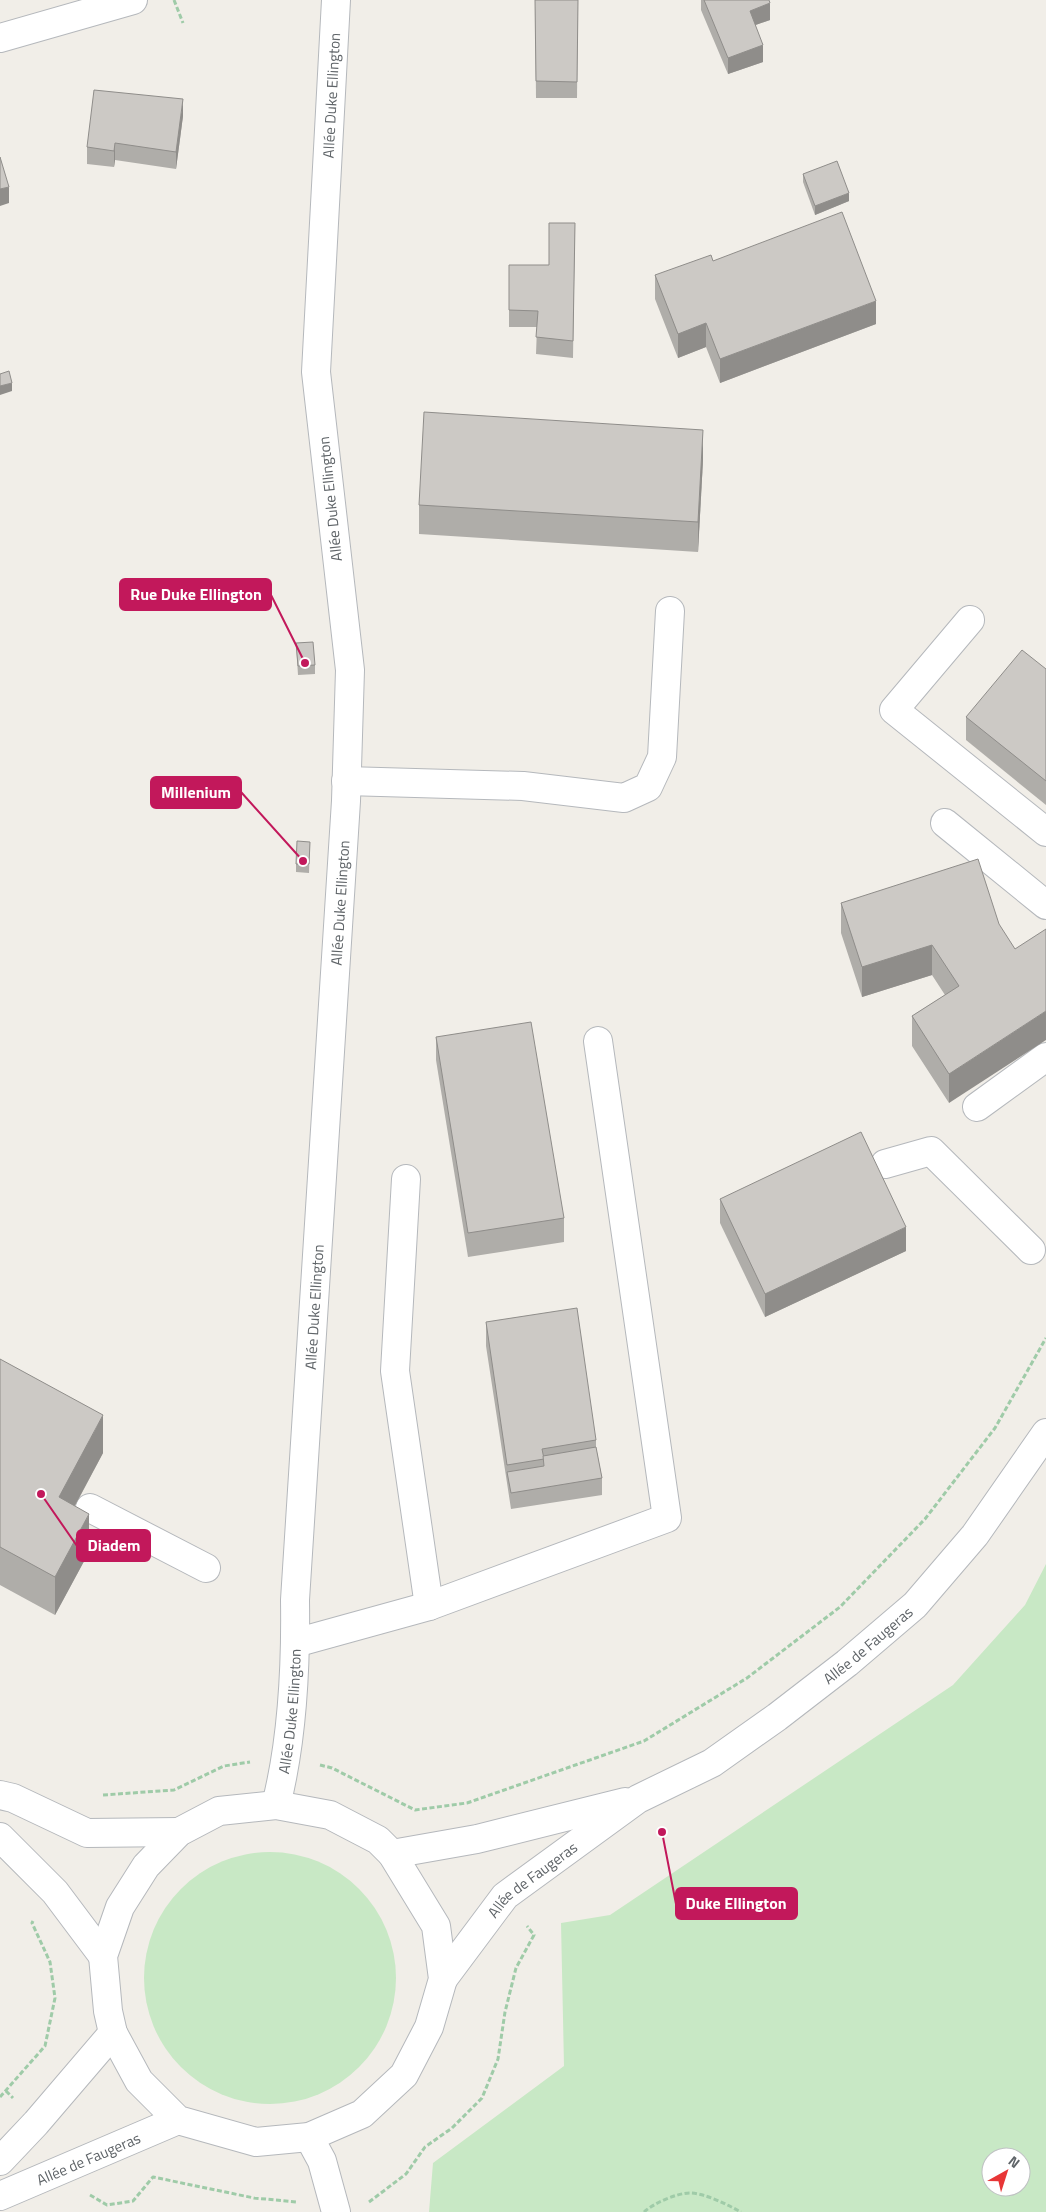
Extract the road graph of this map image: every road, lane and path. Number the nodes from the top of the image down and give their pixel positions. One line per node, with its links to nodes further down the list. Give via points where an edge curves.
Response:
1 (133, 0): 5 (street)
2 (174, 0): 4 (path)
3 (336, 0): 8 (street, Allée Duke Ellington, via 316,372 350,670)
4 (183, 23)
5 (0, 38)
6 (670, 611): 8 (street, via 662,757 648,787 624,798 523,786)
7 (970, 620): 10 (street, via 894,710)
8 (346, 781): 23 (street, Allée Duke Ellington, via 295,1600)
9 (945, 823): 11 (street)
10 (1046, 832)
11 (1046, 905)
12 (598, 1041): 22 (street, via 667,1518)
13 (1046, 1057): 14 (street)
14 (977, 1107)
15 (885, 1164): 17 (street, via 931,1151)
16 (406, 1179): 22 (street, via 395,1371)
17 (1031, 1250)
18 (1046, 1338): 24 (path, via 995,1428 925,1519 840,1607 747,1678 644,1742 467,1802 415,1810 332,1768)
19 (1046, 1433): 27 (street, Allée de Faugeras, via 975,1535 915,1605 847,1663 712,1763)
20 (90, 1508): 21 (street)
21 (206, 1568)
22 (429, 1606): 23 (street)
23 (295, 1644): 24 (street, Allée Duke Ellington)
24 (286, 1757): 26 (path, via 224,1766 174,1790); 28 (street, Allée Duke Ellington)
25 (0, 1795): 29 (street, via 87,1833)
26 (103, 1795)
27 (638, 1798): 31 (street, Allée de Faugeras, via 477,1839); 34 (street, Allée de Faugeras, via 505,1896)
28 (276, 1805): 29 (street, via 218,1811); 31 (street, via 330,1815 378,1840)
29 (179, 1832): 33 (street, via 146,1866 120,1907)
30 (0, 1837): 33 (street, via 55,1892)
31 (392, 1854): 34 (street, via 436,1926)
32 (37, 1916): 36 (path, via 32,1923 50,1962 55,1998 44,2046)
33 (104, 1956): 35 (street)
34 (443, 1978): 38 (street, via 429,2027 404,2075 362,2114)
35 (112, 2033): 37 (street, via 139,2081); 39 (street)
36 (0, 2097)
37 (178, 2120): 38 (street, via 256,2142); 40 (street, Allée de Faugeras)
38 (309, 2137): 41 (street, via 322,2161)
39 (0, 2161)
40 (0, 2196)
41 (336, 2212)
42 (644, 2212): 43 (path, via 654,2203 690,2193 723,2202)
43 (741, 2212)

